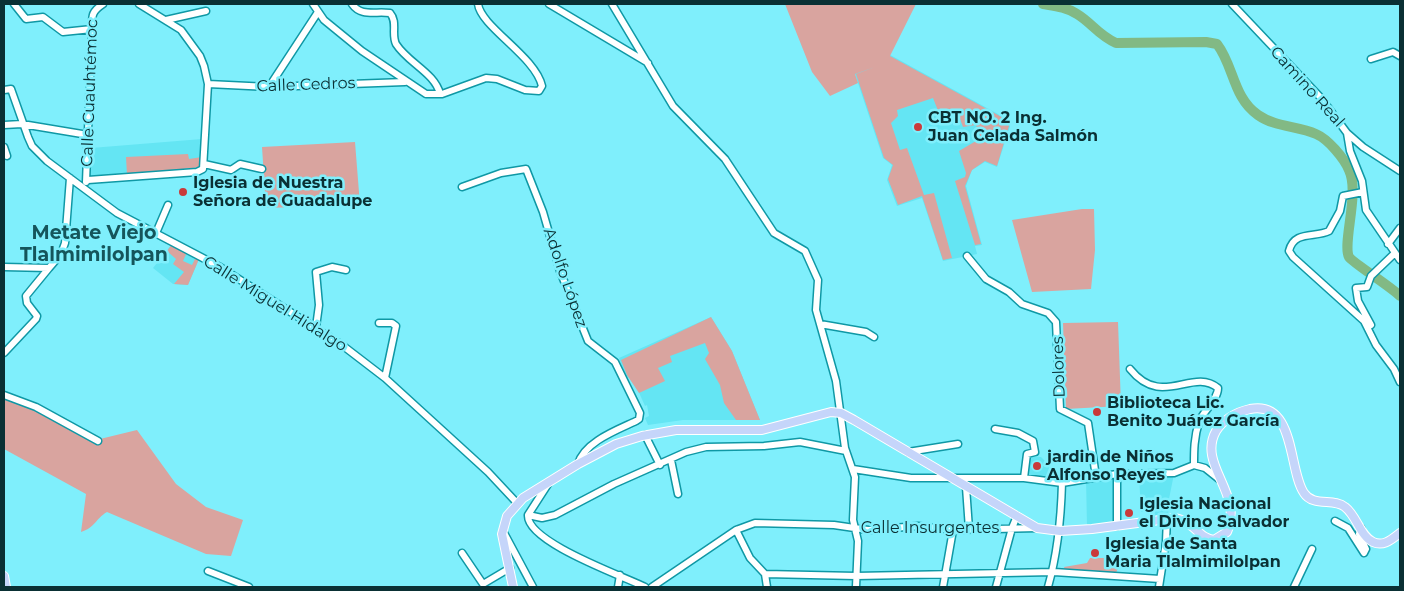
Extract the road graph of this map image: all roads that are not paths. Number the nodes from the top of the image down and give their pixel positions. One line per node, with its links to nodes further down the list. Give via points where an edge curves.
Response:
1 (14, 4): 13 (street, via 26,19 43,17 63,32)
2 (103, 4): 13 (street, Calle Cuauhtémoc, via 92,14)
3 (139, 4): 12 (street)
4 (313, 4): 11 (street)
5 (352, 4): 21 (street, via 362,13 390,13 396,43 408,59 437,84)
6 (478, 4): 21 (street, via 481,13 519,52 541,88 534,92 486,78)
7 (549, 4): 16 (street)
8 (612, 4): 16 (street)
9 (1232, 4): 24 (street, Camino Real, via 1321,98)
10 (206, 11): 12 (street)
11 (318, 12): 17 (street, via 362,51); 19 (street)
12 (166, 20): 18 (street, via 181,30 200,56)
13 (92, 29): 25 (street, Calle Cuauhtémoc)
14 (1400, 56): 15 (street, via 1393,52)
15 (1371, 59)
16 (649, 64): 47 (street, via 673,106 725,159 774,233 805,251 818,280 816,310)
17 (405, 82): 19 (street, Calle Cedros); 21 (street, via 426,94)
18 (208, 84): 19 (street, Calle Cedros); 28 (street)
19 (269, 87)
20 (7, 89): 22 (street, Calle Miguel Hidalgo)
21 (440, 94)
22 (22, 124): 23 (street); 25 (street); 31 (street, Calle Miguel Hidalgo, via 39,154)
23 (4, 125)
24 (1347, 133): 30 (street); 35 (street, Camino Real)
25 (88, 135): 32 (street, Calle Cuauhtémoc)
26 (4, 147): 27 (street)
27 (7, 156)
28 (204, 167): 29 (street, via 231,170 240,164); 32 (street, via 197,172)
29 (262, 169)
30 (1400, 170)
31 (70, 178): 33 (street, Calle Miguel Hidalgo); 44 (street, Calle Cuauhtémoc, via 65,243 61,254)
32 (88, 180): 33 (street, Calle Cuauhtémoc)
33 (82, 186): 38 (street, Calle Miguel Hidalgo, via 118,213)
34 (462, 187): 64 (street, Adolfo López, via 500,173 526,169 543,212 560,271 588,341 615,362 640,413 639,419 591,446)
35 (1363, 192): 39 (street, Camino Real, via 1366,210); 50 (street, via 1346,194 1342,198 1333,228 1323,234 1300,236 1290,251 1364,321)
36 (168, 206): 38 (street)
37 (1400, 228): 39 (street)
38 (156, 233): 48 (street, Calle Miguel Hidalgo, via 220,267)
39 (1388, 244): 40 (street, Camino Real)
40 (1395, 253): 42 (street, Camino Real); 50 (street, via 1371,276 1367,287 1356,288 1358,301 1374,328)
41 (967, 256): 69 (street, Dolores, via 986,279 1022,304 1048,313 1056,322 1060,409 1088,423)
42 (1400, 260)
43 (4, 267): 44 (street)
44 (49, 268): 51 (street, Calle Cuauhtémoc, via 26,296 36,319)
45 (346, 270): 48 (street, via 332,267 316,272 319,311)
46 (379, 324): 53 (street, via 392,323 396,326)
47 (820, 324): 49 (street, via 866,332); 56 (street)
48 (316, 327): 53 (street, Calle Miguel Hidalgo)
49 (874, 337)
50 (1376, 345): 54 (street, via 1394,368)
51 (4, 353)
52 (1130, 369): 66 (street, via 1141,381 1159,388 1196,383 1218,388 1217,395 1199,422 1194,442)
53 (385, 378): 77 (street, Calle Miguel Hidalgo)
54 (1400, 382)
55 (4, 395): 59 (street)
56 (841, 413): 58 (main road, via 823,413 762,430 685,430); 61 (street); 62 (main road)
57 (995, 429): 70 (street, via 1018,433 1032,441 1035,452 1027,454)
58 (645, 435): 64 (main road, via 616,444); 65 (street)
59 (98, 440)
60 (958, 444): 62 (street)
61 (846, 451): 63 (street, via 800,442 712,446 686,452); 67 (street)
62 (908, 452): 71 (main road)
63 (671, 460): 65 (street); 76 (street)
64 (578, 464): 74 (main road)
65 (660, 465): 78 (street, via 604,489 556,515 542,518)
66 (1194, 466): 68 (street, via 1174,472); 73 (street, via 1205,468)
67 (853, 469): 71 (street, via 889,476); 86 (street, via 852,520)
68 (1117, 474): 69 (street); 82 (street)
69 (1096, 477): 72 (street)
70 (1024, 478): 71 (street); 72 (street)
71 (956, 480): 75 (main road)
72 (1062, 483): 91 (street)
73 (1223, 483): 80 (main road, via 1230,498 1231,517 1227,532 1219,539 1206,538 1187,521); 85 (main road, via 1211,455 1217,431 1234,414 1254,408 1267,410 1279,419 1288,436 1303,492 1316,501 1344,506)
74 (548, 484): 77 (main road); 78 (street)
75 (966, 486): 79 (main road); 87 (street)
76 (678, 494)
77 (517, 502): 88 (main road, via 507,516)
78 (528, 514): 99 (street, via 529,522 549,542)
79 (1017, 516): 83 (street); 84 (main road)
80 (1166, 518): 82 (main road, Calle Insurgentes); 104 (street)
81 (1335, 521): 85 (street, via 1348,528 1364,553 1366,550 1359,534)
82 (1117, 526): 91 (main road, Calle Insurgentes)
83 (1012, 528): 84 (street, Calle Insurgentes); 87 (street, Calle Insurgentes); 101 (street)
84 (1037, 528): 91 (main road, Calle Insurgentes)
85 (1361, 528): 92 (main road, via 1372,542 1379,544)
86 (855, 529): 89 (street, Calle Insurgentes, via 834,525 764,523 749,524); 90 (street, Calle Insurgentes, via 918,526); 103 (street, via 858,541)
87 (969, 529): 90 (street, Calle Insurgentes)
88 (503, 530): 95 (main road); 108 (street)
89 (736, 530): 98 (street, via 750,558); 111 (street, Calle Insurgentes)
90 (953, 530): 100 (street)
91 (1060, 531): 97 (street)
92 (1400, 533)
93 (1312, 549): 118 (street)
94 (462, 553): 95 (street, via 483,584)
95 (510, 568): 107 (main road)
96 (208, 571): 106 (street)
97 (1054, 572): 101 (street); 104 (street); 116 (street)
98 (765, 574): 103 (street); 112 (street)
99 (620, 575): 109 (street); 110 (street)
100 (944, 575): 101 (street); 103 (street); 114 (street)
101 (1000, 575): 115 (street)
102 (4, 576): 105 (main road)
103 (856, 576): 113 (street)
104 (1160, 579): 117 (street)
105 (6, 587)
106 (249, 587)
107 (514, 587)
108 (533, 587)
109 (618, 587)
110 (645, 587)
111 (652, 587)
112 (767, 587)
113 (856, 587)
114 (943, 587)
115 (996, 587)
116 (1048, 587)
117 (1159, 587)
118 (1294, 587)

